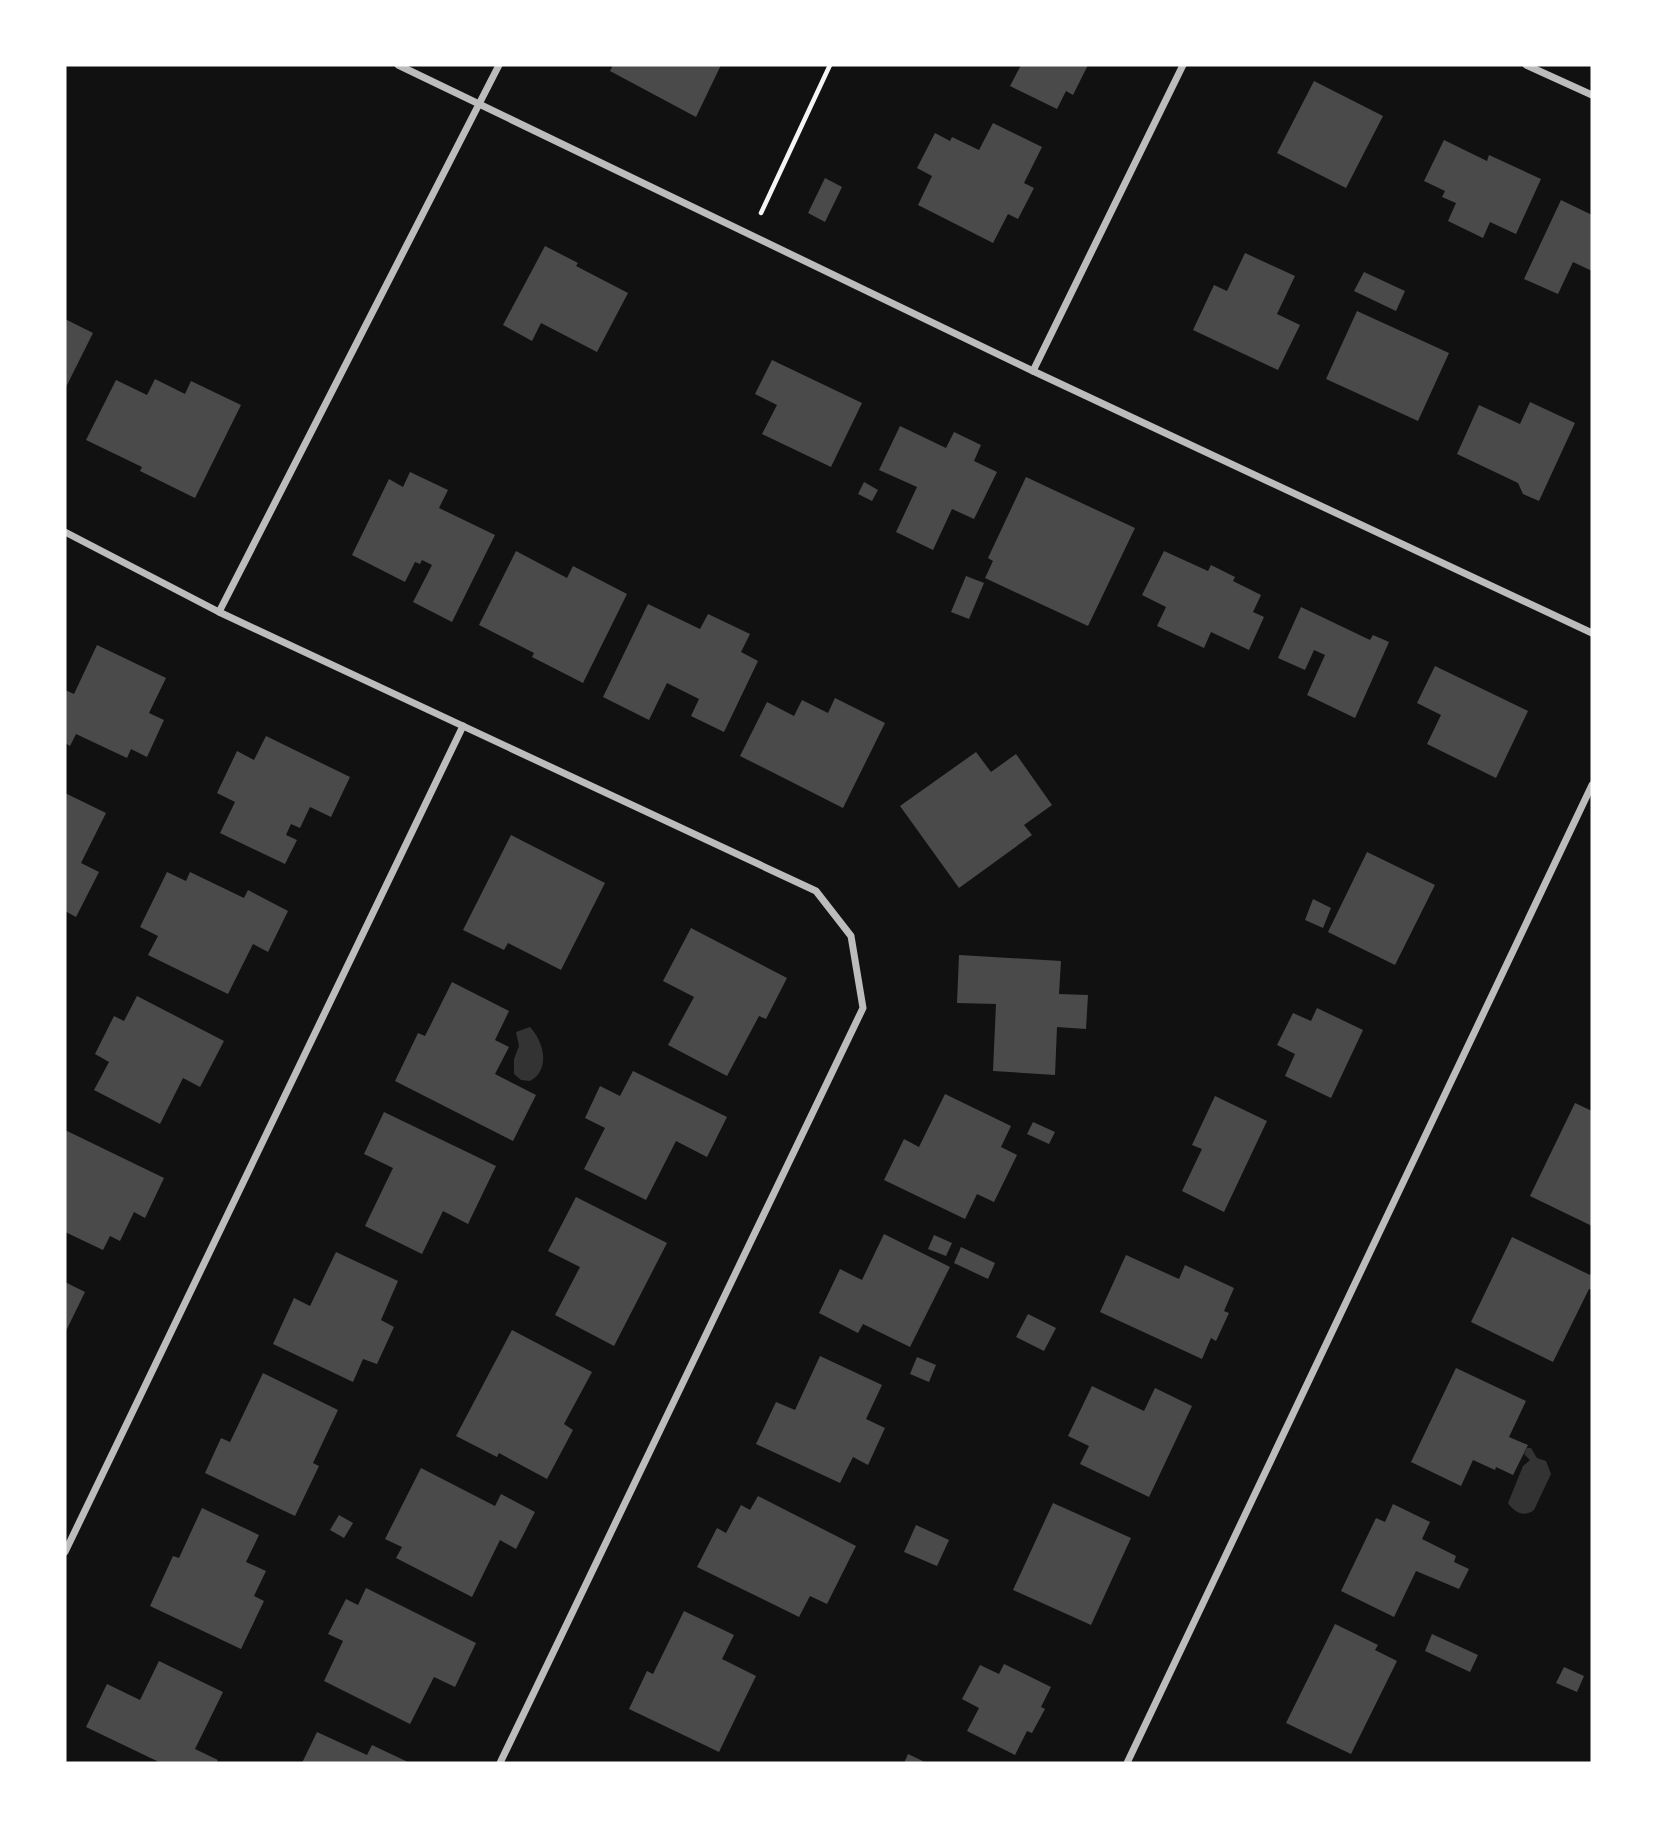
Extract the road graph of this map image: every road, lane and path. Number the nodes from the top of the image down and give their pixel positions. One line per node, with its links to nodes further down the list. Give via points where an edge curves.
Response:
1 (398, 65): 7 (street)
2 (499, 65): 7 (street)
3 (830, 65): 8 (path)
4 (1183, 65): 9 (street)
5 (1526, 65): 6 (street)
6 (1592, 95)
7 (480, 105): 8 (street); 11 (street)
8 (752, 236): 9 (street)
9 (1033, 371): 12 (street)
10 (65, 532): 11 (street)
11 (219, 612): 13 (street)
12 (1592, 633)
13 (463, 726): 15 (street); 16 (street, via 816,891 851,936 863,1007)
14 (1592, 785): 17 (street)
15 (65, 1552)
16 (500, 1763)
17 (1127, 1763)

